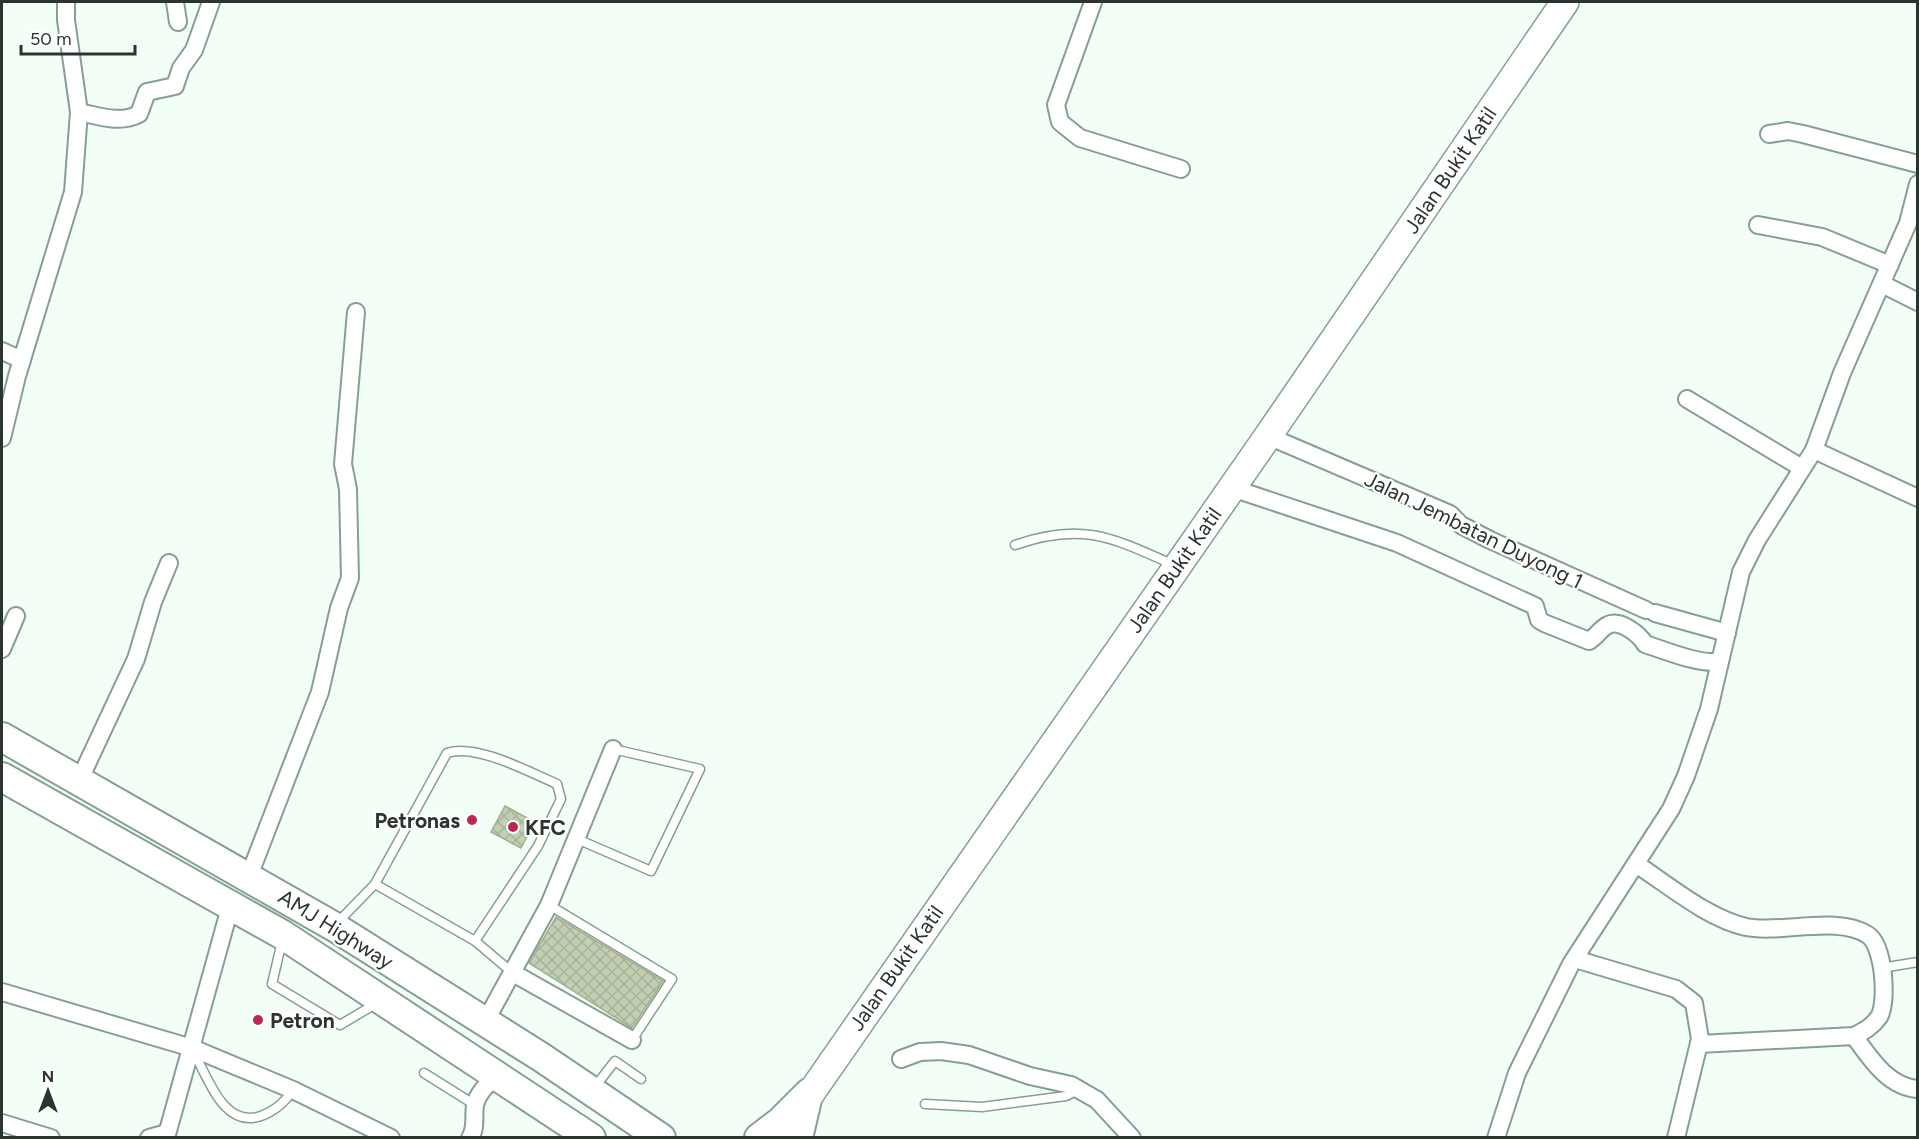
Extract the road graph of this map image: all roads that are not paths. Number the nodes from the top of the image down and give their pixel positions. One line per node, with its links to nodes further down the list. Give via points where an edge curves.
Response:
1 (66, 2): 7 (street)
2 (175, 2): 6 (street)
3 (211, 2): 7 (street, via 176,86 147,92 139,114 131,118 118,120)
4 (1093, 2): 10 (street, via 1056,105 1059,122 1080,138)
5 (1565, 2): 20 (main road, Jalan Bukit Katil)
6 (178, 22)
7 (80, 112): 18 (street, via 73,192)
8 (1769, 134): 9 (street, via 1803,134)
9 (1917, 164)
10 (1181, 169)
11 (1917, 184): 13 (street, via 1908,223)
12 (1758, 225): 13 (street, via 1822,237)
13 (1890, 265): 14 (street)
14 (1882, 284): 15 (street); 22 (street, via 1842,373)
15 (1917, 302)
16 (356, 312): 39 (street, via 343,464 348,489 350,578 339,608 320,692)
17 (2, 351): 18 (street)
18 (22, 360): 21 (street)
19 (1687, 399): 23 (street)
20 (1268, 436): 24 (main road, Jalan Bukit Katil); 30 (street, Jalan Jembatan Duyong 1, via 1450,514 1461,525 1490,540 1650,612)
21 (2, 438)
22 (1814, 450): 23 (street); 25 (street)
23 (1802, 468): 30 (street, via 1741,573)
24 (1232, 488): 28 (main road, Jalan Bukit Katil); 32 (street, via 1397,543 1535,606 1539,620 1589,641 1615,623 1655,648 1704,661)
25 (1917, 498)
26 (1015, 544): 28 (lane, via 1058,532 1079,532 1125,543)
27 (169, 563): 36 (street, via 136,659)
28 (1177, 567): 65 (main road, Jalan Bukit Katil)
29 (16, 616): 31 (street)
30 (1727, 633): 32 (street)
31 (2, 649)
32 (1720, 661): 38 (street, via 1709,709 1686,776 1671,809)
33 (2, 737): 36 (highway, AMJ Highway)
34 (613, 749): 37 (street); 37 (lane, via 700,769 651,871)
35 (2, 777): 41 (highway, AMJ Highway)
36 (80, 781): 39 (highway, AMJ Highway)
37 (577, 839): 42 (street)
38 (1636, 864): 46 (street); 48 (street, via 1713,914 1746,927 1774,930 1828,926 1866,934 1877,946)
39 (249, 876): 43 (highway, AMJ Highway)
40 (375, 884): 43 (lane); 45 (lane); 45 (lane, via 447,753 465,751 489,757 557,784 561,799 538,846)
41 (231, 904): 44 (highway, AMJ Highway); 56 (street)
42 (549, 905): 49 (street); 54 (lane, via 672,979)
43 (333, 926): 52 (highway, AMJ Highway)
44 (283, 935): 51 (highway, AMJ Highway); 51 (lane, via 272,984 340,1025)
45 (475, 941): 49 (lane)
46 (1575, 959): 55 (street, via 1686,995 1697,1013); 81 (street, via 1517,1073)
47 (1917, 962): 48 (lane)
48 (1881, 968): 53 (street, via 1880,1015 1867,1030)
49 (513, 973): 52 (street); 54 (street)
50 (3, 996): 56 (street)
51 (383, 999): 59 (highway, AMJ Highway)
52 (485, 1022): 64 (highway, AMJ Highway)
53 (1854, 1036): 55 (street); 62 (street, via 1888,1076)
54 (632, 1040)
55 (1699, 1044): 82 (street)
56 (192, 1048): 63 (street); 63 (lane, via 227,1109 241,1118 273,1110); 69 (street)
57 (901, 1059): 61 (street, via 920,1052 969,1055)
58 (424, 1073): 66 (lane)
59 (498, 1074): 66 (street); 74 (highway, AMJ Highway)
60 (640, 1079): 64 (lane, via 615,1061)
61 (1079, 1089): 67 (lane, via 1066,1096 982,1107); 80 (street, via 1097,1100)
62 (1917, 1089)
63 (293, 1090): 72 (street)
64 (592, 1091): 75 (highway, AMJ Highway); 76 (highway)
65 (809, 1093): 77 (highway); 78 (main road, Jalan Bukit Katil); 79 (highway)
66 (475, 1104): 73 (street)
67 (925, 1104)
68 (2, 1123): 70 (street)
69 (167, 1135): 71 (street)
70 (51, 1137)
71 (149, 1137)
72 (391, 1137)
73 (470, 1137)
74 (591, 1137)
75 (661, 1137)
76 (681, 1137)
77 (759, 1137)
78 (782, 1137)
79 (798, 1137)
80 (1132, 1137)
81 (1496, 1137)
82 (1676, 1137)

